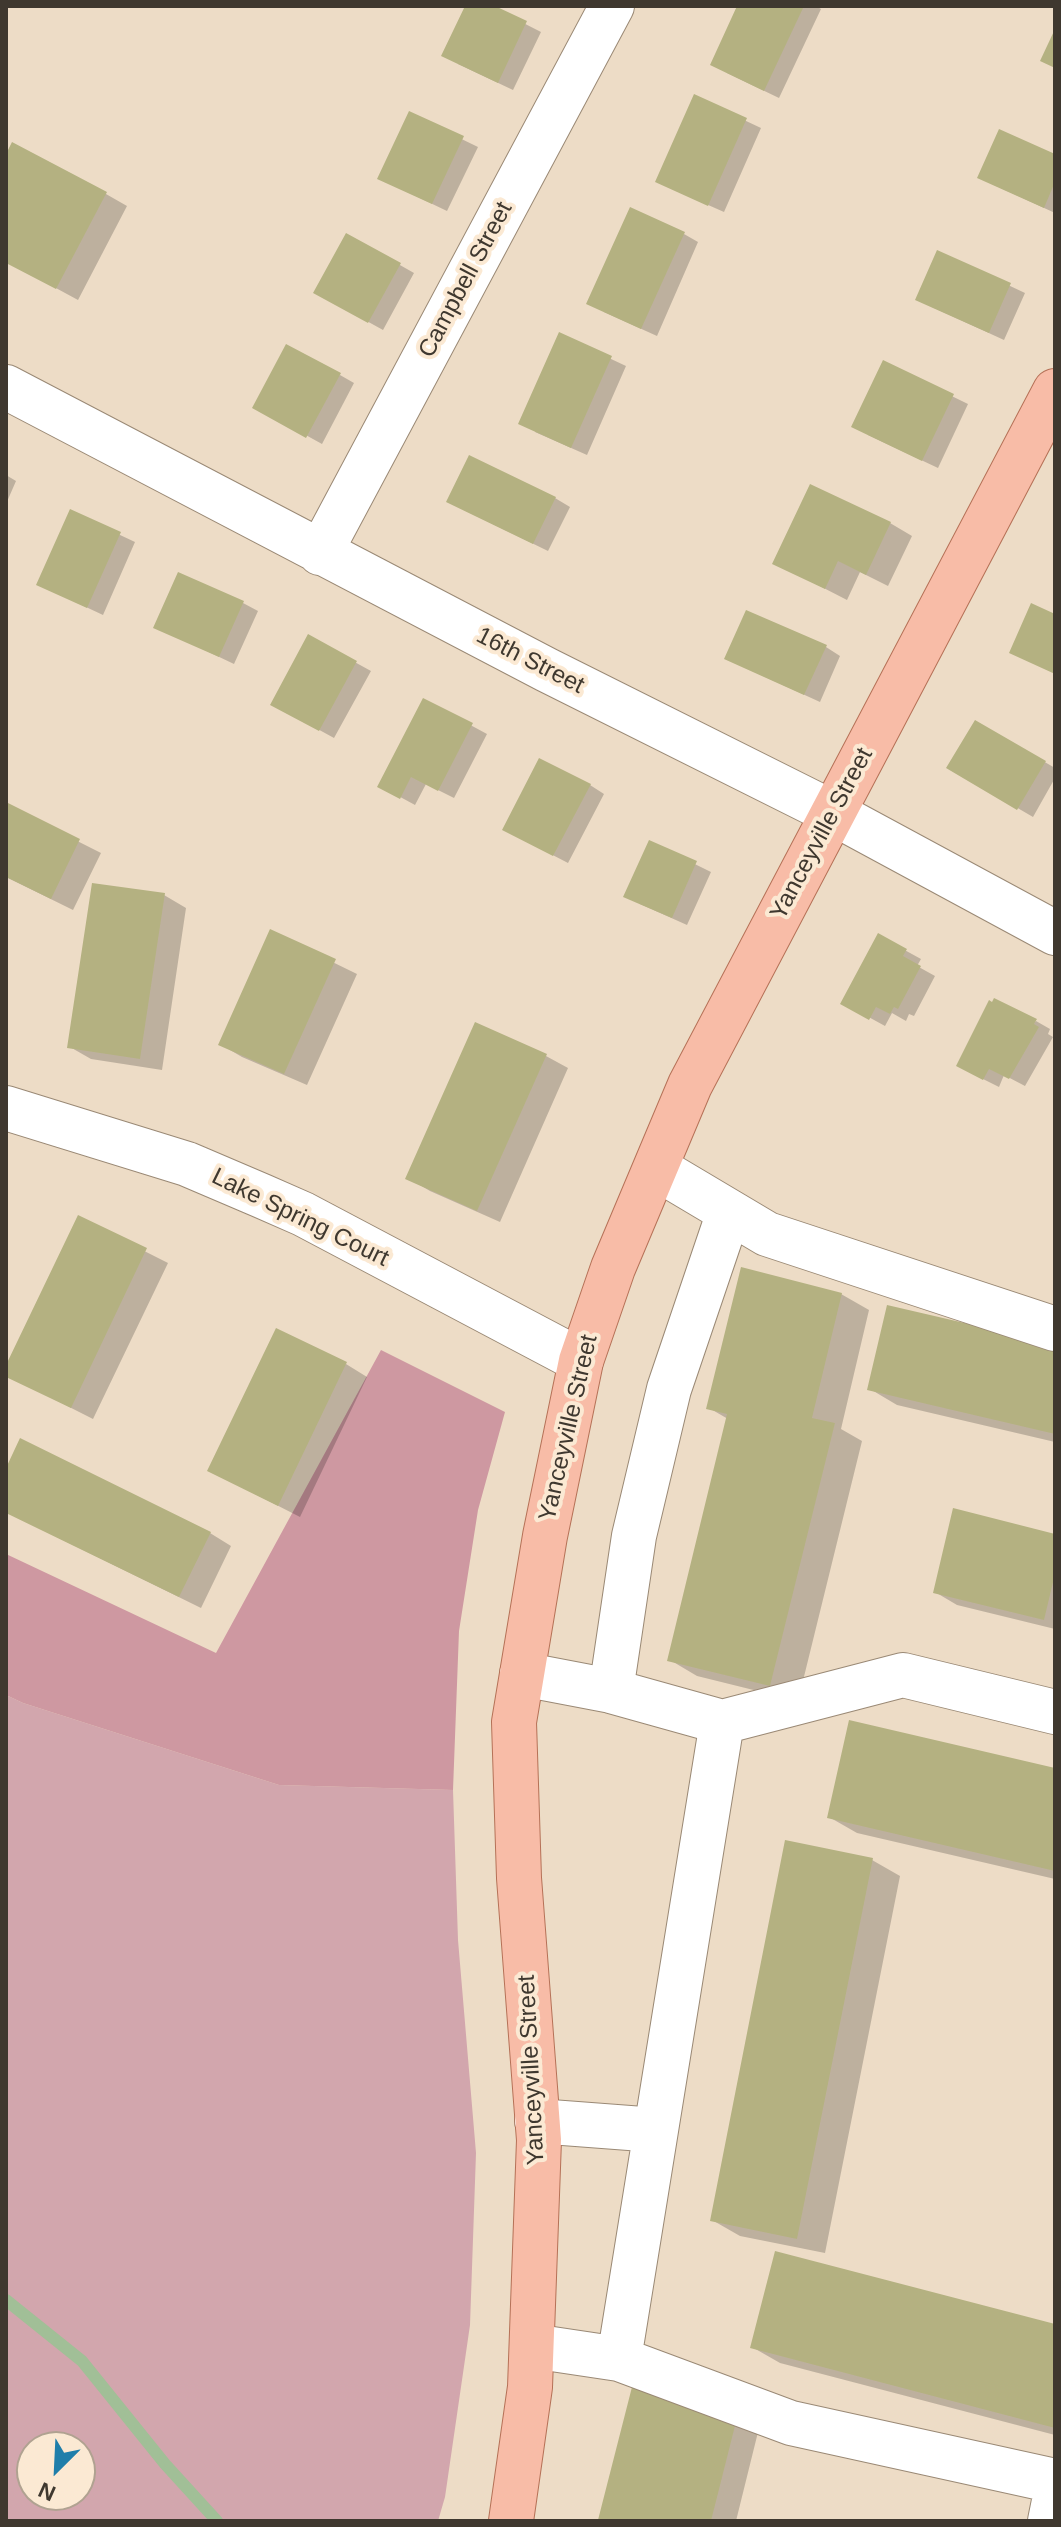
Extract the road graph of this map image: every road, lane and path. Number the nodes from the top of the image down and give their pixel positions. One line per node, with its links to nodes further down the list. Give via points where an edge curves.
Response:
1 (612, 6): 4 (street, Campbell Street)
2 (6, 387): 4 (street, 16th Street)
3 (1055, 391): 5 (main road, Yanceyville Street)
4 (320, 553): 5 (street, 16th Street)
5 (833, 813): 6 (street, 16th Street); 8 (main road, Yanceyville Street, via 690,1085)
6 (1055, 933)
7 (6, 1108): 11 (street, Lake Spring Court, via 187,1164 303,1214)
8 (656, 1168): 9 (street); 11 (main road, Yanceyville Street)
9 (729, 1212): 10 (street, via 767,1234); 13 (street, via 669,1389 634,1536)
10 (1055, 1329)
11 (581, 1361): 12 (main road, Yanceyville Street)
12 (522, 1674): 13 (street); 16 (main road, Yanceyville Street, via 514,1722 519,1878)
13 (611, 1691): 15 (street)
14 (1055, 1712): 15 (street, via 903,1675)
15 (722, 1722): 17 (street)
16 (537, 2121): 17 (street); 18 (main road, Yanceyville Street)
17 (656, 2130): 19 (street)
18 (532, 2346): 19 (street); 22 (main road, Yanceyville Street)
19 (619, 2359): 20 (street, via 791,2423)
20 (1055, 2481)
21 (1055, 2496): 23 (street)
22 (511, 2521)
23 (1050, 2521)

